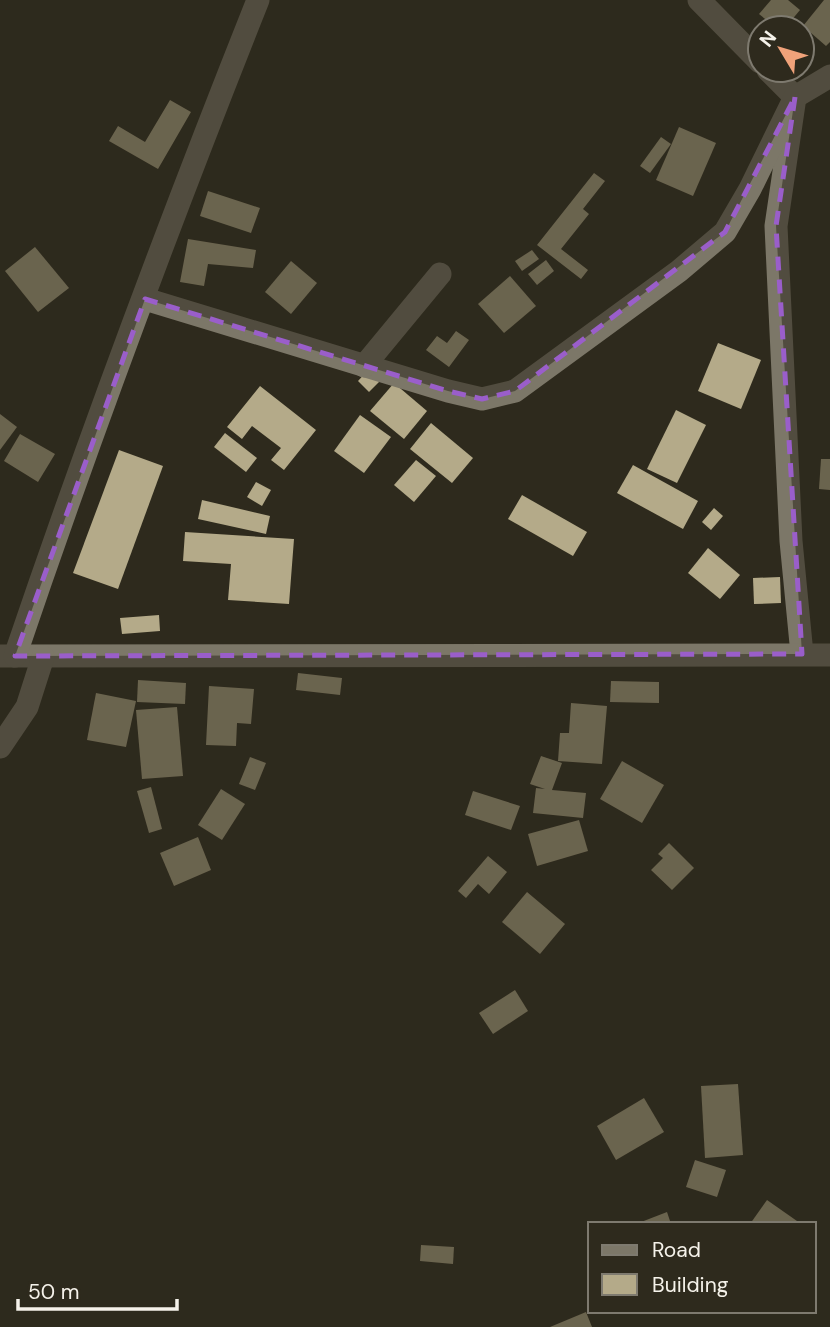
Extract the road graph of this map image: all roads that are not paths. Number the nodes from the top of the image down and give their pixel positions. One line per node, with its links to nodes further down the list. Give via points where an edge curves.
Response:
1 (258, 0): 8 (street)
2 (699, 0): 3 (street)
3 (746, 48)
4 (830, 76): 6 (street)
5 (782, 84): 6 (street)
6 (795, 97): 9 (street, via 725,232 515,391 482,399); 10 (street, via 776,226 791,541)
7 (440, 274): 9 (street)
8 (145, 299): 9 (street); 12 (street)
9 (364, 366)
10 (802, 654): 11 (street); 13 (street)
11 (830, 654)
12 (7, 656): 13 (street)
13 (43, 657): 14 (street, via 27,707)
14 (0, 747)

